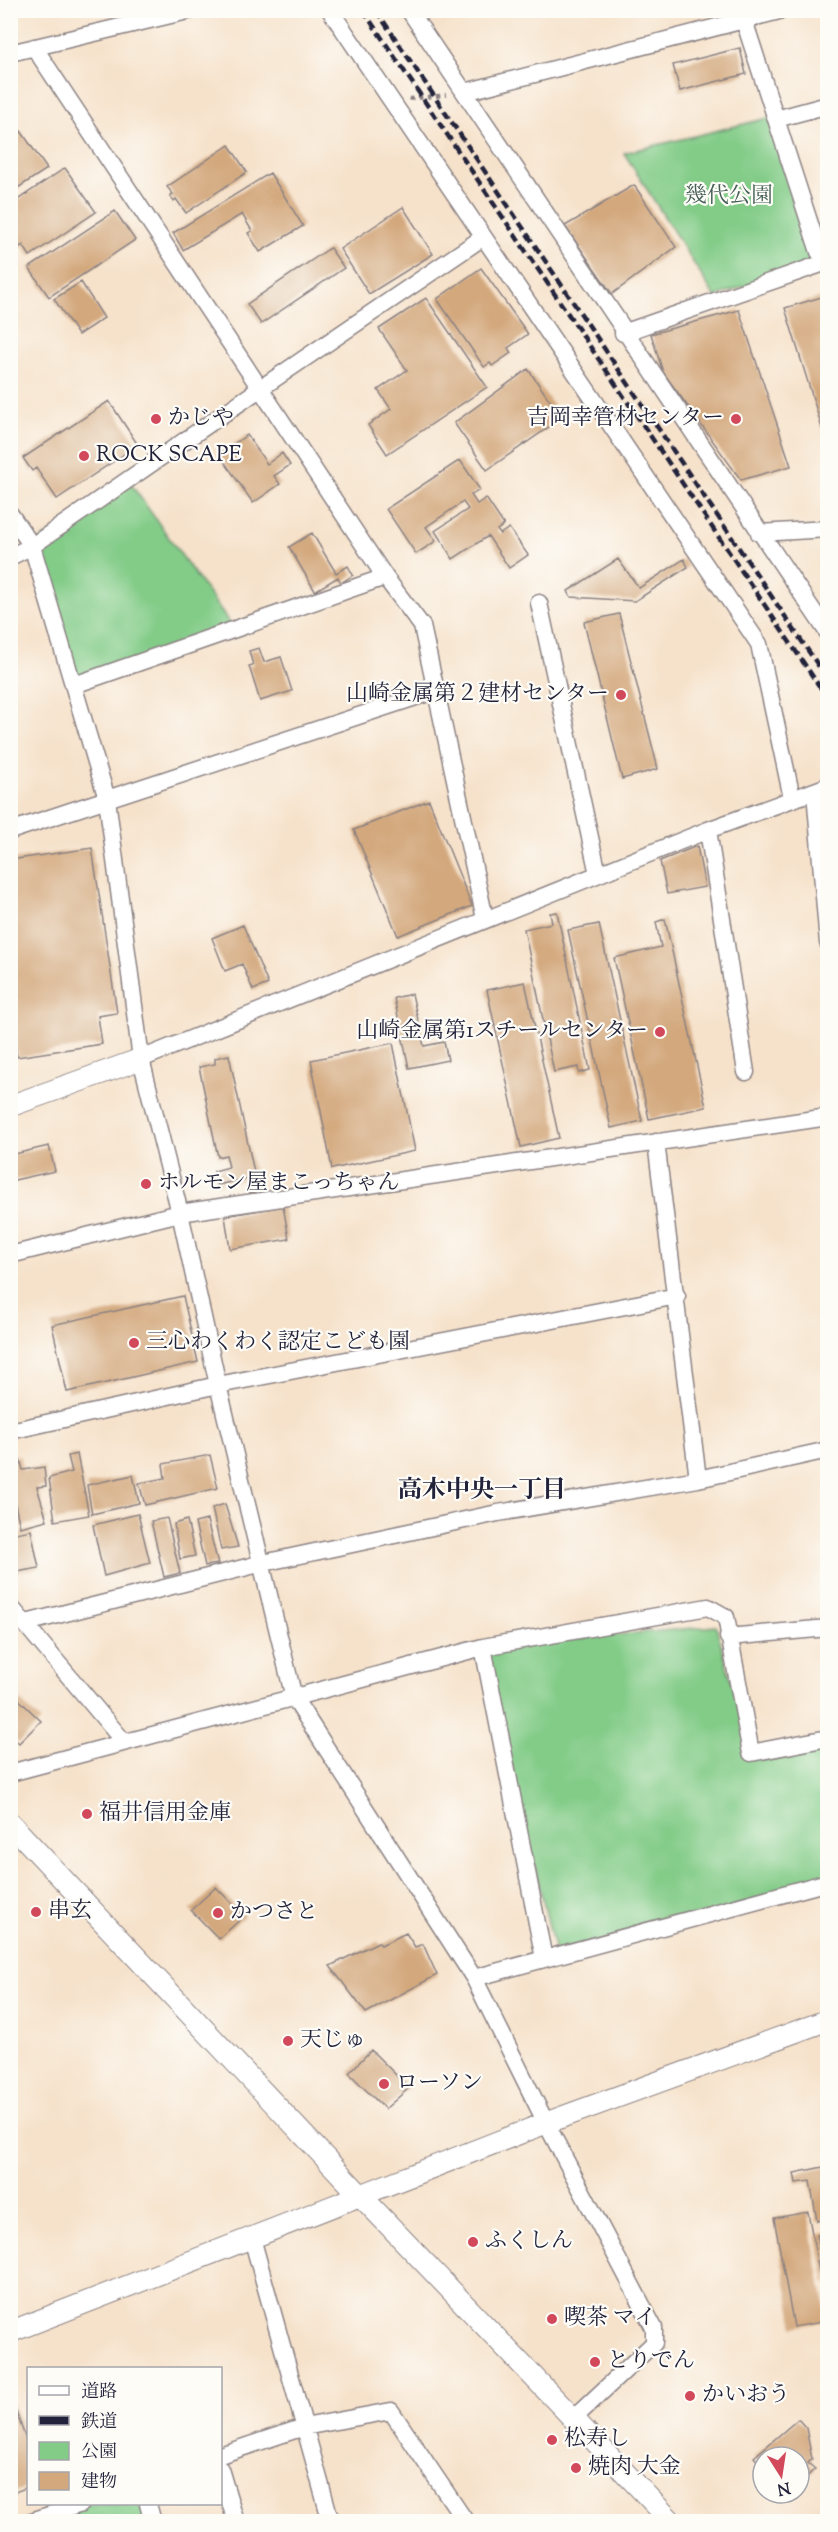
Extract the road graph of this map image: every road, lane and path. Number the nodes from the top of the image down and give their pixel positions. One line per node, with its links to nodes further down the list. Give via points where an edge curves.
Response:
1 (192, 10): 6 (street)
2 (330, 10): 9 (street)
3 (409, 10): 8 (street)
4 (783, 10): 5 (street)
5 (743, 16): 8 (street); 11 (street)
6 (34, 47): 7 (street); 15 (street)
7 (10, 53)
8 (465, 92): 9 (path); 14 (street)
9 (391, 102): 12 (street)
10 (828, 105): 11 (street)
11 (776, 118): 13 (street, via 819,252)
12 (482, 238): 15 (street); 27 (street, via 759,644)
13 (827, 263): 14 (street)
14 (623, 333): 18 (street)
15 (261, 387): 19 (street); 21 (street)
16 (10, 514): 19 (street)
17 (828, 529): 18 (street)
18 (759, 533): 23 (street)
19 (32, 546): 20 (street); 24 (street)
20 (10, 557)
21 (385, 578): 24 (street); 25 (street, via 422,626)
22 (539, 603): 31 (street)
23 (828, 633)
24 (74, 685): 28 (street)
25 (434, 691): 28 (street); 32 (street)
26 (821, 789): 27 (street); 33 (street)
27 (792, 798): 29 (street)
28 (106, 799): 30 (street); 34 (street)
29 (708, 830): 31 (street); 35 (street)
30 (10, 831)
31 (598, 874): 32 (street)
32 (485, 919): 34 (street)
33 (828, 943)
34 (141, 1059): 36 (street); 39 (street)
35 (746, 1072)
36 (10, 1106)
37 (828, 1117): 38 (street)
38 (656, 1142): 39 (street); 41 (street)
39 (180, 1213): 40 (street); 42 (street)
40 (10, 1255)
41 (677, 1296): 42 (street); 45 (street)
42 (218, 1385): 43 (street); 46 (street)
43 (10, 1431)
44 (828, 1450): 45 (street)
45 (698, 1479): 46 (street, via 498,1513)
46 (263, 1563): 48 (street); 52 (street)
47 (10, 1606): 48 (street)
48 (26, 1623): 54 (street)
49 (828, 1628): 50 (street)
50 (728, 1637): 51 (street, via 726,1617 708,1607); 53 (street, via 751,1753)
51 (483, 1647): 52 (street); 58 (street)
52 (294, 1698): 54 (street); 59 (street)
53 (828, 1738)
54 (124, 1742): 55 (street)
55 (10, 1773)
56 (10, 1823): 62 (street)
57 (828, 1882): 58 (street)
58 (544, 1959): 59 (street)
59 (474, 1978): 61 (street)
60 (828, 2020): 61 (street)
61 (546, 2123): 62 (street); 65 (street, via 654,2328 654,2343)
62 (362, 2197): 63 (street); 65 (street)
63 (252, 2238): 64 (street); 66 (street)
64 (10, 2332)
65 (574, 2418): 76 (street)
66 (304, 2427): 67 (street); 74 (street); 75 (street, via 392,2411)
67 (222, 2455)
68 (222, 2476): 73 (street)
69 (78, 2505): 71 (street)
70 (148, 2505): 72 (street)
71 (29, 2522)
72 (153, 2522)
73 (236, 2522)
74 (331, 2522)
75 (466, 2522)
76 (672, 2522)

